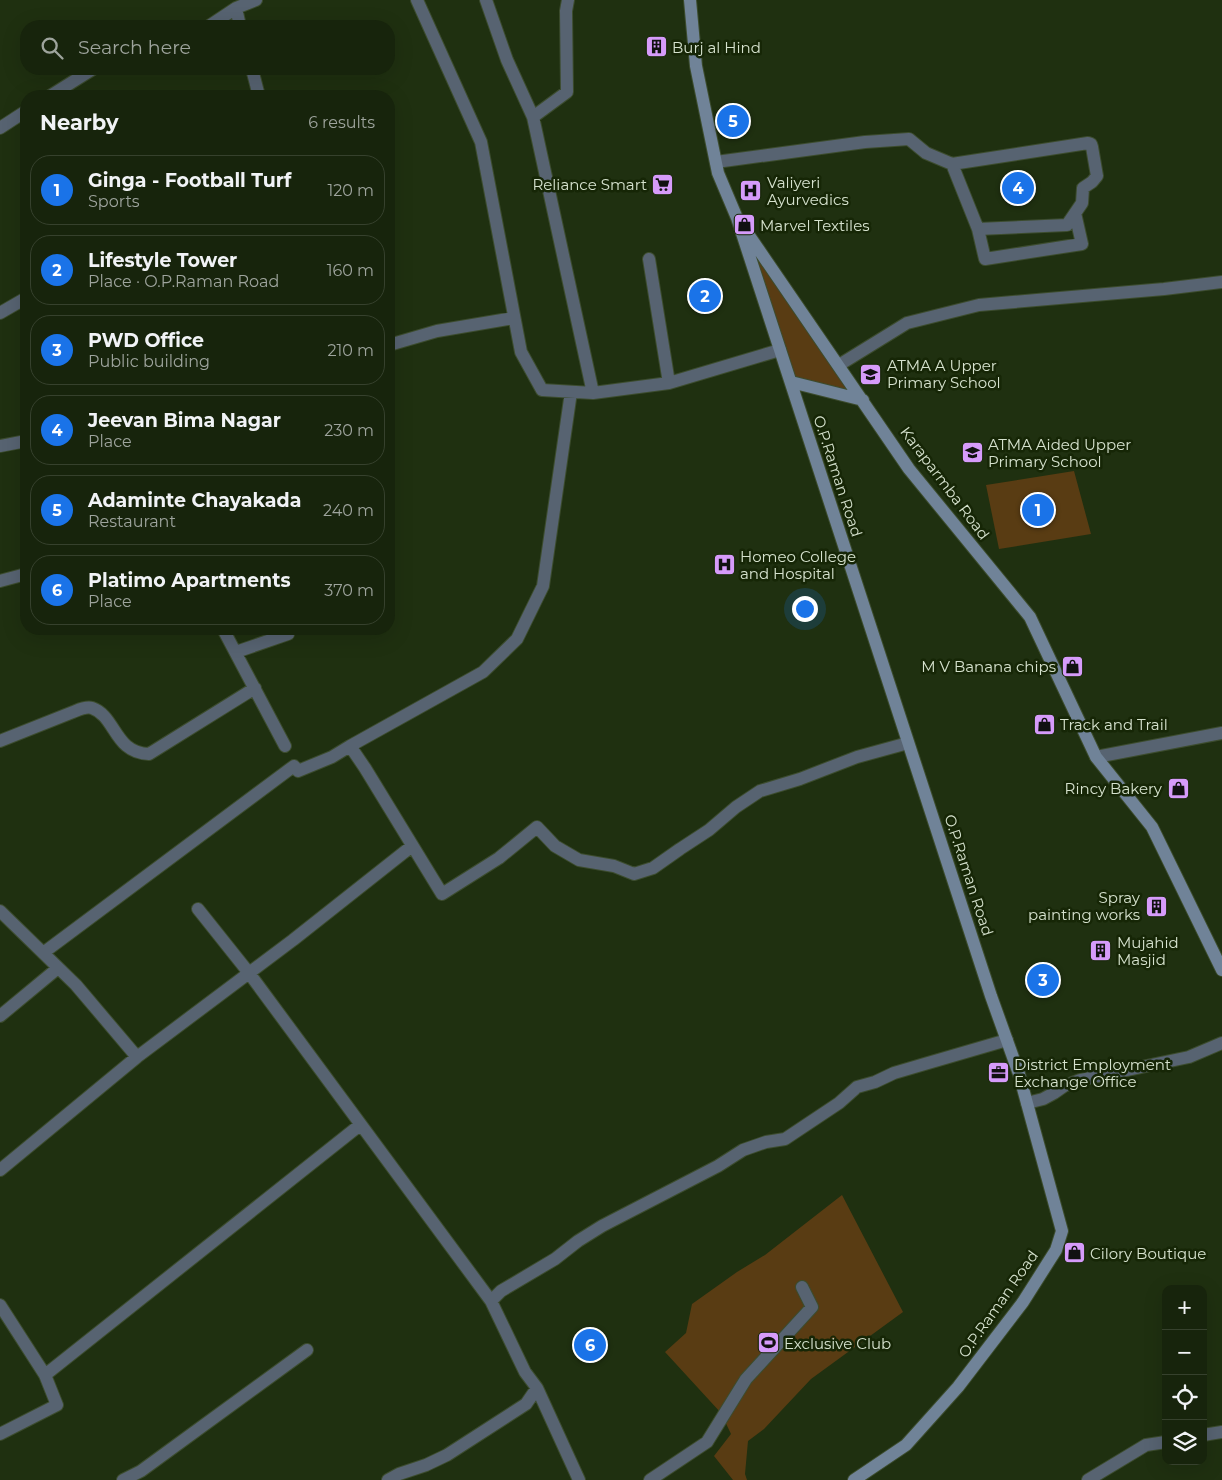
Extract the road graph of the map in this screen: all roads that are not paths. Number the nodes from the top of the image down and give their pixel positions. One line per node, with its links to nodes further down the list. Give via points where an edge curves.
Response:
1 (256, 0): 6 (street)
2 (417, 0): 25 (street, via 481,142)
3 (486, 0): 14 (street, via 506,60)
4 (568, 0): 14 (street, via 567,92)
5 (690, 0): 16 (street, Karaparmba Road, via 696,66)
6 (236, 8): 7 (street); 8 (street)
7 (218, 20)
8 (239, 20)
9 (83, 75): 11 (street)
10 (254, 75): 12 (street)
11 (60, 90)
12 (257, 90)
13 (20, 115): 15 (street)
14 (533, 117): 32 (street)
15 (0, 128)
16 (716, 162): 17 (street, via 908,139 926,153); 19 (street, Karaparmba Road)
17 (952, 164): 18 (street, via 1091,144 1097,176 1083,188 1082,203); 20 (street)
18 (1075, 213): 20 (street, via 1067,225); 20 (street, via 1082,244 985,259)
19 (737, 218): 27 (street, O.P.Raman Road); 28 (street, Karaparmba Road)
20 (978, 229)
21 (649, 259): 30 (street)
22 (1222, 282): 28 (street, via 979,305 907,323)
23 (20, 301): 24 (street)
24 (0, 313)
25 (514, 318): 26 (street, via 437,331); 31 (street, via 521,352 542,390)
26 (395, 343)
27 (780, 350): 29 (street, O.P.Raman Road); 30 (street)
28 (839, 365): 33 (street, Karaparmba Road)
29 (791, 382): 33 (street); 44 (street, O.P.Raman Road)
30 (669, 383): 32 (street)
31 (571, 392): 32 (street); 46 (street, via 543,586 517,639 483,672)
32 (593, 393)
33 (863, 400): 47 (street, Karaparmba Road, via 909,468 1030,617)
34 (20, 442): 35 (street)
35 (0, 446)
36 (20, 576): 37 (street)
37 (0, 581)
38 (226, 635): 40 (street)
39 (285, 635): 40 (street)
40 (236, 652): 41 (street)
41 (255, 688): 43 (street, via 149,754 131,751 102,715 92,708 73,712); 45 (street)
42 (1222, 732): 47 (street)
43 (0, 741)
44 (908, 743): 48 (street, via 760,791 653,868 634,874 614,866 579,860 555,846 537,827 499,858 442,894); 56 (street, O.P.Raman Road)
45 (285, 746)
46 (350, 746): 48 (street); 51 (street, via 332,758 298,771 294,766)
47 (1096, 758): 53 (street, Karaparmba Road, via 1152,827)
48 (412, 846): 54 (street)
49 (198, 909): 54 (street)
50 (0, 911): 51 (street)
51 (43, 953): 52 (street)
52 (58, 968): 55 (street); 58 (street)
53 (1222, 970)
54 (249, 973): 58 (street); 60 (street)
55 (0, 1016)
56 (1007, 1040): 59 (street, O.P.Raman Road); 63 (street, via 857,1087 785,1139 742,1150 718,1166 602,1226 501,1291)
57 (1222, 1043): 59 (street, via 1189,1057 1080,1080)
58 (137, 1057): 61 (street)
59 (1027, 1103): 76 (street, O.P.Raman Road, via 1062,1230 1056,1250 1023,1302 958,1387 906,1445)
60 (360, 1125): 63 (street); 66 (street)
61 (0, 1170)
62 (802, 1287): 75 (street, via 812,1307 746,1379 707,1442)
63 (491, 1301): 67 (street, via 525,1372)
64 (0, 1305): 66 (street)
65 (307, 1350): 72 (street, via 141,1471)
66 (45, 1375): 69 (street, via 56,1405)
67 (537, 1388): 73 (street, via 526,1404 447,1455); 74 (street)
68 (1222, 1432): 70 (street)
69 (0, 1434)
70 (1207, 1434)
71 (1162, 1443): 77 (street, via 1146,1445)
72 (123, 1480)
73 (388, 1480)
74 (579, 1480)
75 (650, 1480)
76 (854, 1480)
77 (1088, 1480)

